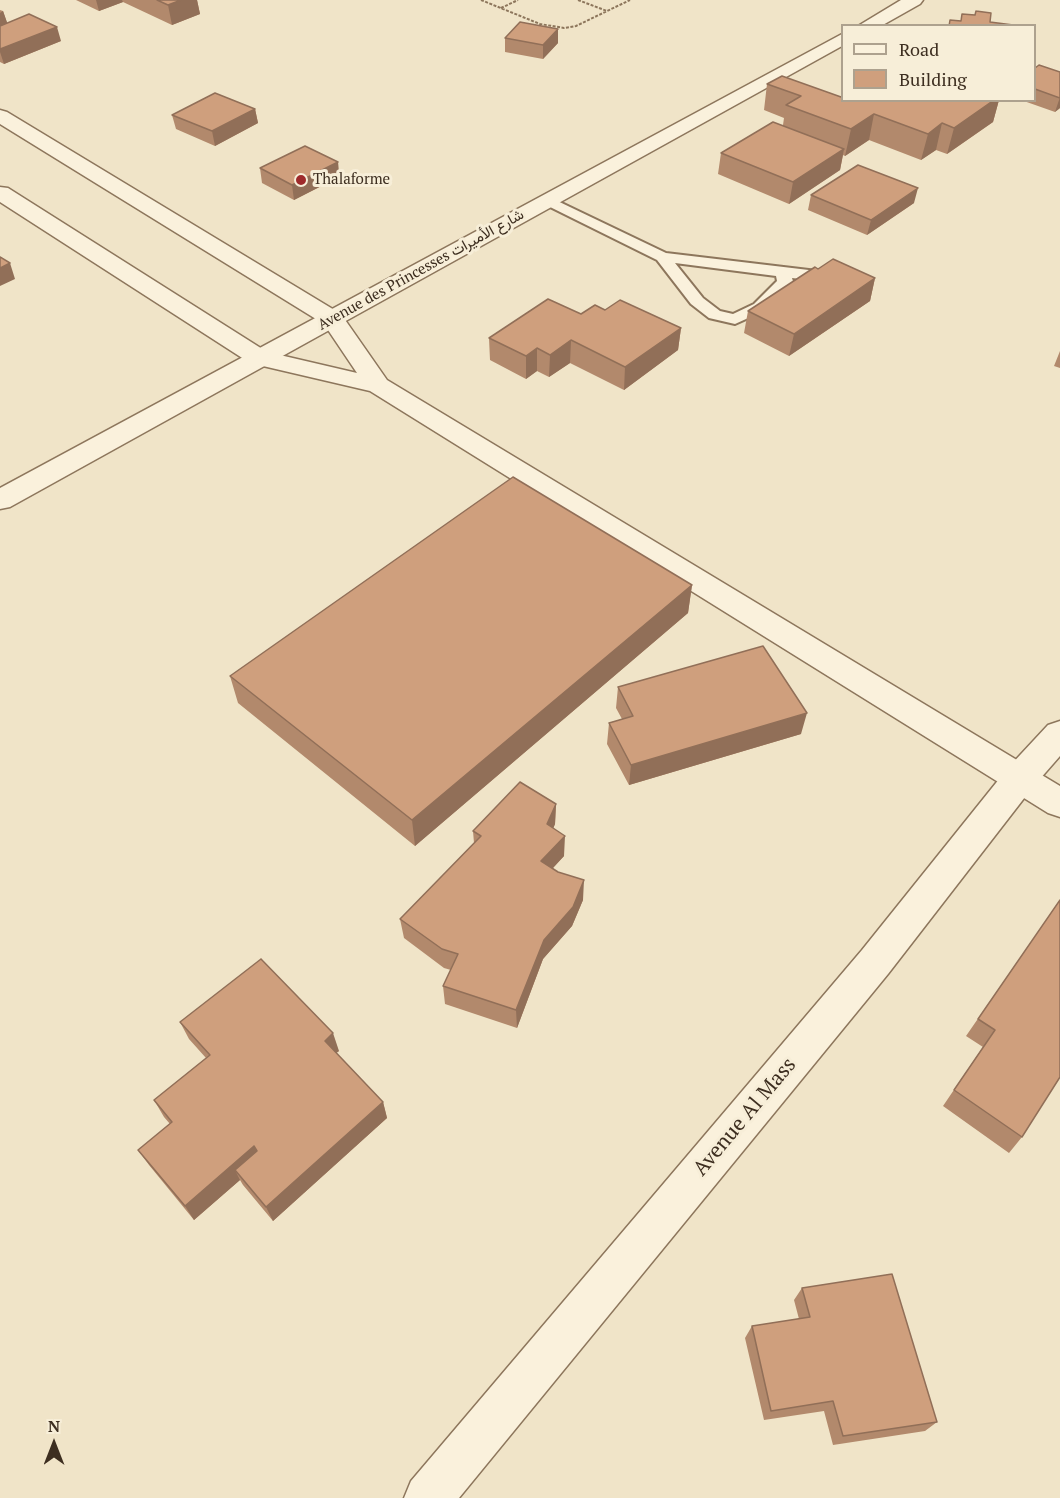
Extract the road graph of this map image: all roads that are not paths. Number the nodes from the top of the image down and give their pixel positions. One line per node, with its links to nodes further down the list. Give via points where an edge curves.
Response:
1 (914, 0): 2 (street)
2 (871, 24)
3 (841, 40): 6 (street, Avenue des Princesses شارع الأميرات)
4 (0, 116): 10 (street)
5 (0, 193): 11 (street)
6 (547, 200): 7 (lane); 10 (street, Avenue des Princesses شارع الأميرات)
7 (662, 257): 8 (lane); 8 (lane, via 697,301 715,315 735,319 760,307 779,290 785,282)
8 (784, 273): 9 (lane, via 831,276)
9 (850, 285)
10 (333, 319): 11 (street, Avenue des Princesses شارع الأميرات); 12 (street)
11 (260, 358): 12 (street); 13 (street, Avenue des Princesses شارع الأميرات)
12 (378, 385): 15 (street)
13 (0, 500)
14 (1060, 734): 15 (street, Avenue Al Mass)
15 (1020, 778): 16 (street); 17 (street, Avenue Al Mass, via 875,962)
16 (1060, 803)
17 (428, 1498)

